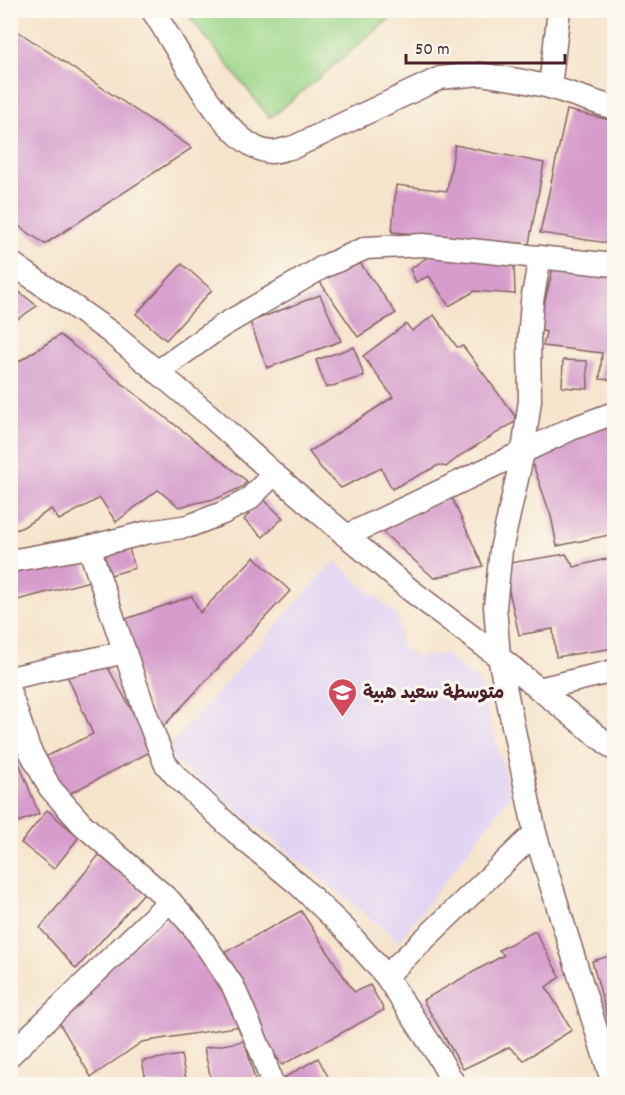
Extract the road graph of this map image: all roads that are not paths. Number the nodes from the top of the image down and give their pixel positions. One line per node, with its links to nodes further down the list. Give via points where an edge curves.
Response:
1 (152, 10): 3 (street, via 219,114 250,145 272,152 294,147 440,78 480,74)
2 (559, 10): 3 (street)
3 (550, 87): 4 (street)
4 (615, 108)
5 (540, 257): 7 (street); 8 (street, via 423,245 366,248 323,267 222,326); 10 (street, via 532,301 530,400)
6 (10, 262): 8 (street, via 110,332)
7 (615, 265)
8 (157, 372): 11 (street)
9 (615, 413): 10 (street)
10 (523, 452): 12 (street); 16 (street, via 501,550 495,606)
11 (274, 474): 12 (street); 13 (street, via 248,500 223,513 189,526)
12 (346, 536): 16 (street)
13 (89, 548): 14 (street); 15 (street)
14 (10, 561)
15 (125, 652): 18 (street); 24 (street, via 159,750 175,776 298,884)
16 (499, 657): 19 (street); 22 (street)
17 (615, 671): 19 (street)
18 (10, 678)
19 (539, 690): 21 (street)
20 (10, 693): 23 (street, via 30,749 50,788 82,824)
21 (615, 749)
22 (535, 833): 24 (street); 28 (street)
23 (170, 901): 25 (street); 26 (street, via 195,929 233,986)
24 (386, 976): 27 (street)
25 (10, 1055)
26 (272, 1084)
27 (454, 1084)
28 (613, 1084)

